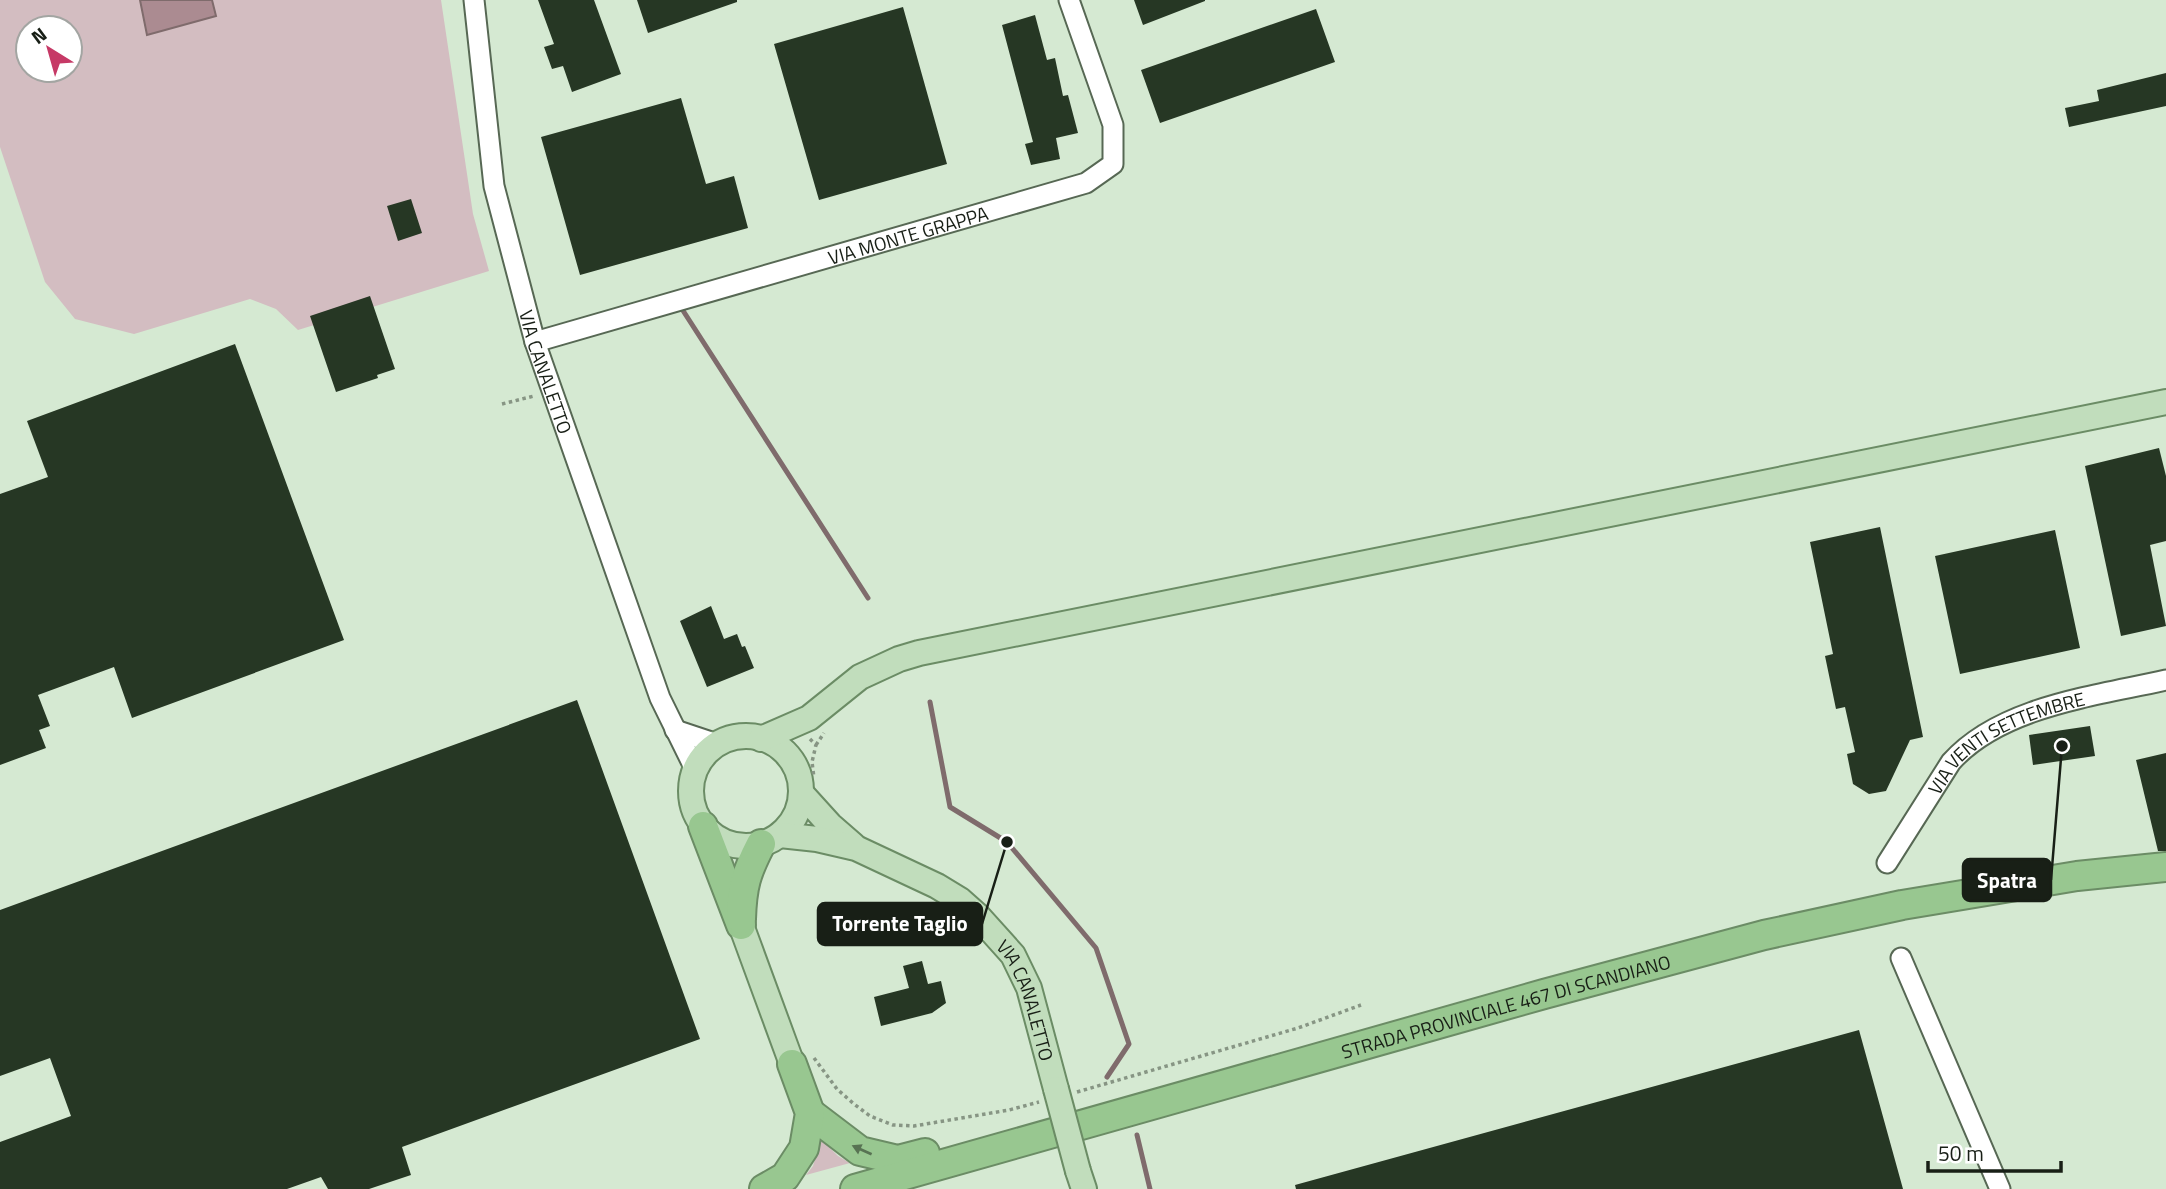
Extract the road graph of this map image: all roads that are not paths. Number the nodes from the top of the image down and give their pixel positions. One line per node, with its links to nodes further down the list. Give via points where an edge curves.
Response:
1 (474, 0): 3 (street, VIA CANALETTO, via 494,186)
2 (1069, 0): 3 (street, VIA MONTE GRAPPA, via 1114,125 1113,164 1086,183)
3 (535, 342): 7 (street, VIA CANALETTO)
4 (2166, 402): 6 (main road, via 919,653 860,677)
5 (2166, 680): 16 (street, VIA VENTI SETTEMBRE, via 2026,715 1982,734 1951,762)
6 (809, 718): 9 (main road); 10 (main road)
7 (674, 730): 8 (street, via 714,743); 11 (street, VIA CANALETTO)
8 (732, 738): 9 (main road); 11 (main road, via 704,755)
9 (761, 738): 10 (main road, via 780,748)
10 (794, 765): 12 (main road)
11 (694, 775): 13 (main road, via 693,807)
12 (801, 793): 14 (main road, via 797,812); 15 (main road, VIA CANALETTO)
13 (703, 827): 14 (main road, via 740,846); 18 (highway)
14 (770, 840): 15 (main road, VIA CANALETTO, via 817,839); 18 (highway, via 747,871)
15 (856, 848): 23 (main road, VIA CANALETTO, bridge, via 960,900 1013,955 1029,988)
16 (1887, 863)
17 (2166, 867): 22 (highway, STRADA PROVINCIALE 467 DI SCANDIANO, via 2077,876 1902,905 1764,935)
18 (741, 925): 20 (main road)
19 (1901, 958): 27 (street)
20 (792, 1064): 21 (highway)
21 (810, 1113): 22 (highway, one-way to 21, via 1006,1130 898,1160 860,1151); 24 (highway, via 804,1148 785,1177)
22 (1119, 1114): 25 (highway, STRADA PROVINCIALE 467 DI SCANDIANO); 26 (highway)
23 (1081, 1180)
24 (764, 1189)
25 (855, 1189)
26 (919, 1189)
27 (2000, 1189)

